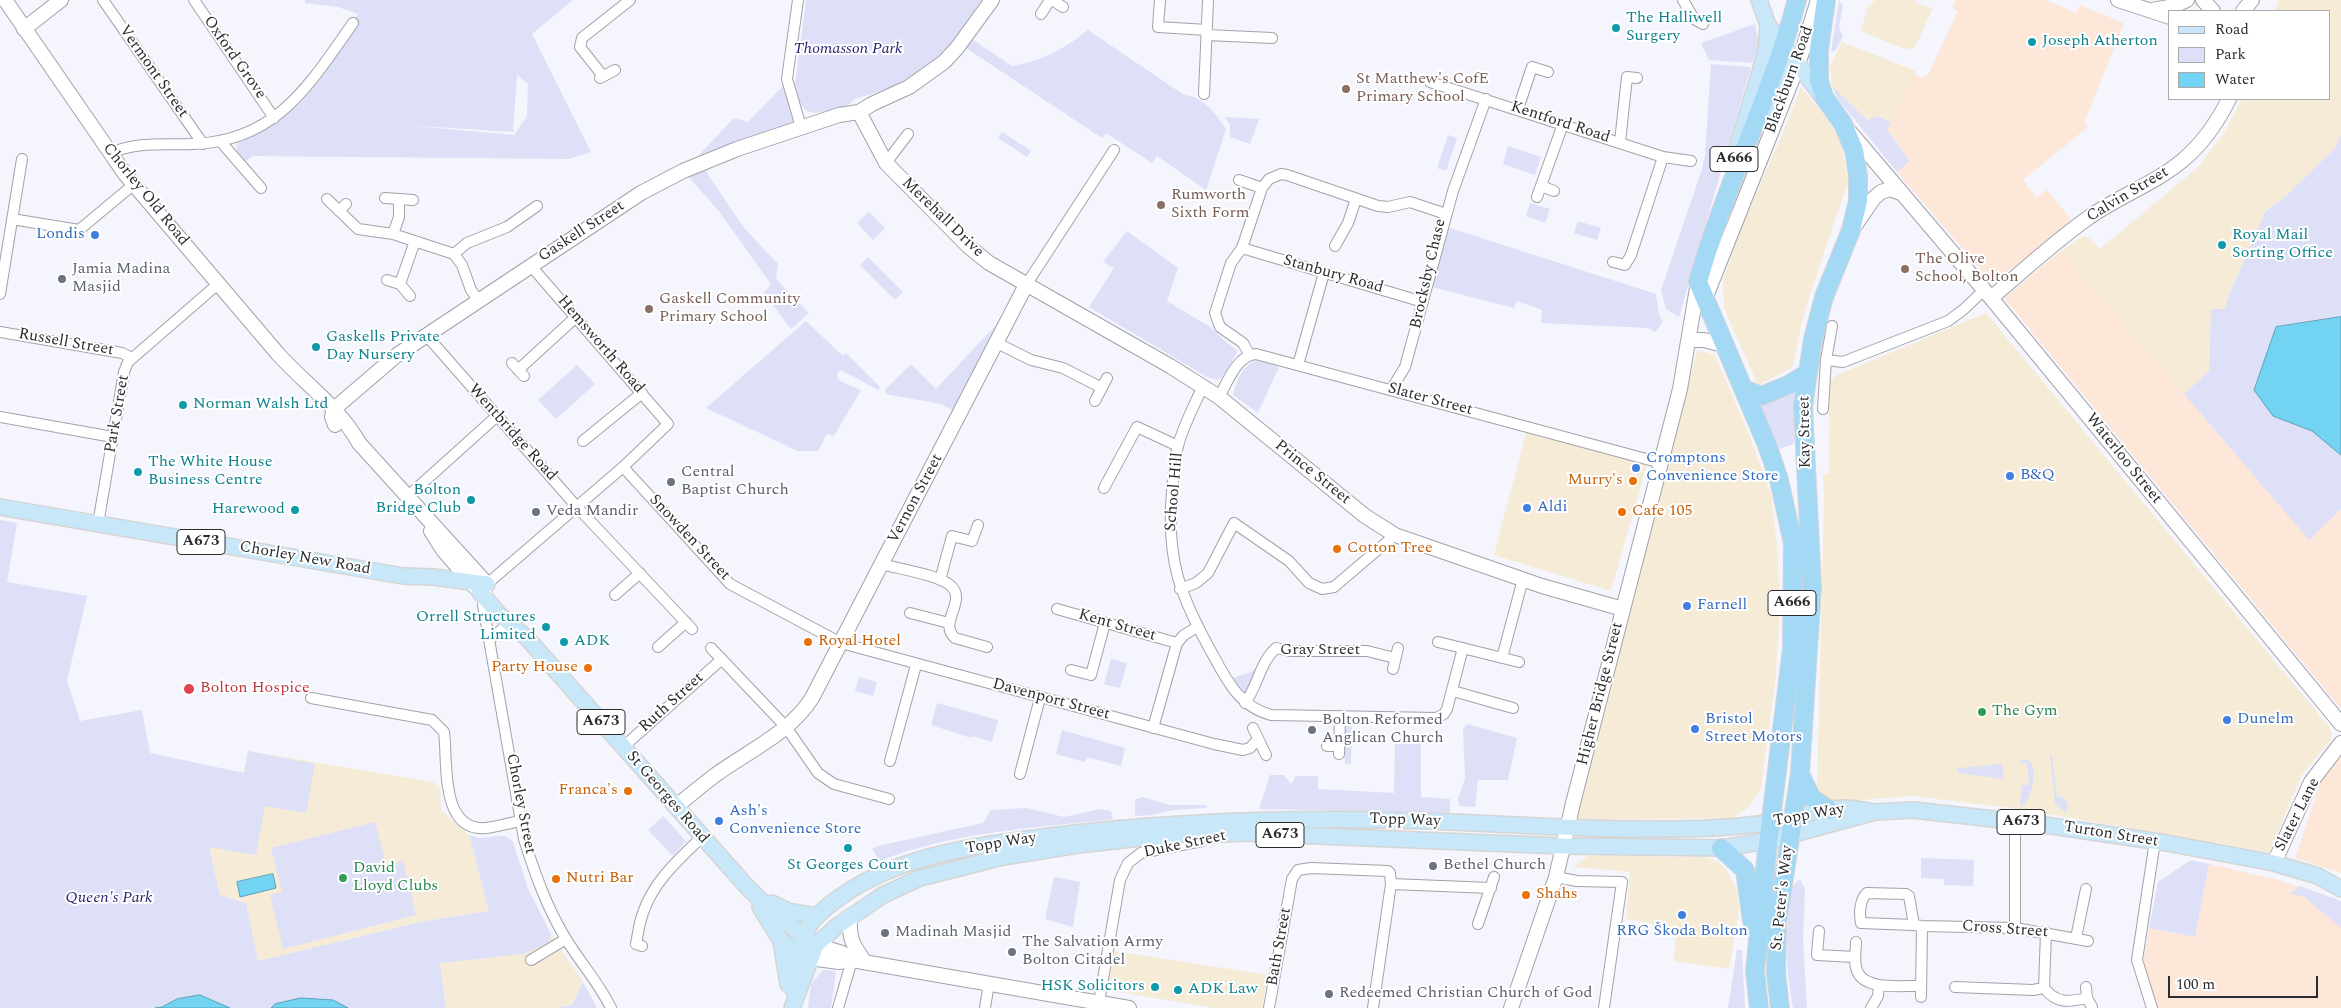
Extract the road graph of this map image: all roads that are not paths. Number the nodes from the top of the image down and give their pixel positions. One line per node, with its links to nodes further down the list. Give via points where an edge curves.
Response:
1 (4, 0): 28 (street, Chorley Old Road)
2 (61, 0): 28 (street)
3 (103, 0): 51 (street, Vermont Street)
4 (194, 0): 43 (street, Oxford Grove)
5 (630, 0): 33 (street, via 582,38 580,48 602,77)
6 (798, 0): 46 (street, via 787,78)
7 (992, 0): 42 (street, Gaskell Street, via 967,37 944,62 910,88)
8 (1051, 0): 20 (street); 23 (street)
9 (1160, 0): 29 (street, via 1158,27)
10 (1208, 0): 29 (street)
11 (1683, 0): 26 (street, via 1694,19)
12 (1759, 0): 27 (main road)
13 (1797, 0): 31 (highway, Blackburn Road / A666)
14 (1805, 0): 31 (street, Blackburn Road)
15 (1818, 0): 32 (street, Blackburn Road)
16 (1826, 0): 40 (highway, A666, via 1818,68 1821,89)
17 (2118, 0): 21 (street)
18 (2188, 0): 21 (street)
19 (2203, 0): 22 (street)
20 (1063, 7)
21 (2149, 10): 24 (street)
22 (2212, 10)
23 (1041, 14)
24 (2168, 15)
25 (353, 23): 43 (street, via 308,86)
26 (1703, 24)
27 (1768, 24): 31 (main road, Kay Street); 87 (main road, A666, via 1761,71)
28 (24, 29): 54 (street, Chorley Old Road)
29 (1207, 32): 30 (street); 37 (street)
30 (1272, 38)
31 (1785, 42): 32 (main road, Kay Street / A666); 64 (highway, Blackburn Road / A666)
32 (1798, 65): 40 (main road, Kay Street / A666); 64 (main road, A666, via 1791,66 1783,76); 95 (street, Blackburn Road)
33 (615, 70)
34 (1548, 72): 41 (street, via 1532,67)
35 (1637, 78): 49 (street, via 1628,77)
36 (1430, 82): 38 (street, Kentford Road)
37 (1204, 94)
38 (1486, 99): 41 (street, Kentford Road); 75 (street)
39 (2228, 100): 93 (street, Calvin Street, via 2206,134 2183,160 2086,219)
40 (1829, 106): 45 (highway, Kay Street / A666)
41 (1518, 109): 44 (street, Kentford Road)
42 (859, 112): 46 (street, Gaskell Street); 58 (street, Merehall Drive)
43 (274, 118): 48 (street, via 248,133)
44 (1563, 124): 49 (street, Kentford Road); 61 (street)
45 (1843, 124): 66 (street, Waterloo Street); 78 (highway, Kay Street / A666, via 1854,150 1858,176 1858,201)
46 (801, 127): 85 (street, Gaskell Street, via 662,181)
47 (908, 134): 50 (street)
48 (221, 142): 51 (street); 62 (street, via 246,179)
49 (1620, 142): 55 (street, Kentford Road)
50 (900, 143): 52 (street, Merehall Drive); 58 (street)
51 (203, 144): 54 (street, via 127,146)
52 (909, 150)
53 (1114, 150): 91 (street, Vernon Street)
54 (110, 154): 60 (street, Chorley Old Road)
55 (1663, 157): 57 (street, Kentford Road); 84 (street, via 1631,254 1625,265)
56 (22, 159): 77 (street)
57 (1690, 161)
58 (886, 163): 91 (street, Merehall Drive, via 968,246)
59 (1239, 180): 63 (street)
60 (133, 185): 77 (street, via 79,230); 89 (street, Chorley Old Road)
61 (1541, 186): 65 (street); 67 (street)
62 (261, 188)
63 (1262, 188): 71 (street, Brocksby Chase, via 1269,179 1288,174); 82 (street)
64 (1731, 190): 87 (highway, Blackburn Road / A666)
65 (1554, 191)
66 (1904, 195): 78 (street, via 1890,189 1881,192); 93 (street, Waterloo Street)
67 (1537, 197)
68 (385, 198): 70 (street)
69 (327, 199): 79 (street, via 342,207 358,229)
70 (399, 199): 72 (street); 79 (street, via 399,217)
71 (1356, 199): 75 (street, Brocksby Chase, via 1384,206 1414,203); 81 (street)
72 (413, 200)
73 (538, 206): 76 (street)
74 (514, 208): 76 (street)
75 (1446, 214): 97 (street, Brocksby Chase)
76 (520, 218): 83 (street, via 507,227 467,242)
77 (12, 219): 92 (street)
78 (1851, 230): 110 (highway, Kay Street / A666, via 1824,297)
79 (393, 234): 80 (street)
80 (415, 242): 83 (street); 90 (street)
81 (1335, 246)
82 (1242, 248): 86 (street, Stanbury Road); 105 (street, via 1231,262 1214,313 1220,327 1243,343)
83 (454, 254): 96 (street)
84 (1613, 262)
85 (531, 266): 96 (street, Gaskell Street); 98 (street, Hemsworth Road)
86 (1324, 273): 97 (street, Stanbury Road); 108 (street)
87 (1700, 274): 95 (highway, Kay Street / A666); 111 (street, Higher Bridge Street)
88 (387, 280): 90 (street)
89 (218, 284): 106 (street, Park Street); 113 (street, Chorley Old Road)
90 (400, 284): 94 (street)
91 (1026, 285): 103 (street, Vernon Street); 114 (street, Prince Street)
92 (0, 294)
93 (1987, 294): 107 (street, via 1948,320 1843,362); 175 (street, Waterloo Street)
94 (410, 296)
95 (1705, 299): 102 (street, Higher Bridge Street); 104 (highway, Kay Street / A666)
96 (479, 301): 101 (street, Gaskell Street)
97 (1424, 302): 117 (street, Brocksby Chase, via 1405,367)
98 (576, 317): 109 (street); 118 (street, Hemsworth Road)
99 (1832, 326): 107 (street)
100 (0, 332): 106 (street, Russell Street, via 122,353)
101 (427, 336): 122 (street, Gaskell Street, via 397,355); 125 (street, Wentbridge Road)
102 (1694, 340): 104 (street); 111 (street, Higher Bridge Street)
103 (997, 343): 115 (street, via 1032,360 1063,368); 140 (street, Vernon Street)
104 (1724, 344): 116 (highway, Kay Street / A666)
105 (1249, 354): 108 (street, Slater Street); 119 (street, via 1238,365)
106 (132, 358): 128 (street, Park Street, via 124,372)
107 (1826, 360): 123 (street)
108 (1298, 365): 117 (street, Slater Street)
109 (518, 370)
110 (1808, 373): 116 (highway, via 1761,396); 154 (highway, Kay Street / A666, via 1803,406 1812,587)
111 (1682, 376): 131 (street, Higher Bridge Street)
112 (1107, 378): 115 (street)
113 (300, 379): 120 (street, Chorley Old Road); 122 (street, Chorley Old Road)
114 (1203, 386): 119 (street, Prince Street); 130 (street, School Hill)
115 (1102, 388): 121 (street)
116 (1744, 389): 191 (highway, Kay Street / A666, via 1779,480 1793,543 1792,649)
117 (1391, 390): 131 (street, Slater Street)
118 (642, 393): 127 (street); 132 (street, Hemsworth Road, via 668,424)
119 (1219, 397): 139 (street, Prince Street, via 1365,516)
120 (312, 399): 122 (street); 126 (street, Chorley Old Road)
121 (1095, 401)
122 (334, 405): 126 (street, via 332,417); 129 (street, Chorley Old Road)
123 (1823, 409)
124 (0, 416): 128 (street)
125 (497, 416): 134 (street); 136 (street, Wentbridge Road)
126 (335, 425): 129 (street, Chorley Old Road)
127 (587, 435)
128 (113, 436): 137 (street, Park Street)
129 (359, 443): 134 (street, Chorley Old Road)
130 (1178, 446): 133 (street, via 1137,427); 144 (street, School Hill, via 1170,518 1173,564)
131 (1661, 463): 148 (street, Higher Bridge Street)
132 (623, 467): 136 (street); 157 (street, Snowden Street, via 730,584)
133 (1104, 488)
134 (407, 497): 145 (street, Chorley Old Road, via 455,548)
135 (0, 507): 137 (main road, Chorley New Road / A673)
136 (578, 507): 141 (street, Wentbridge Road); 145 (street)
137 (98, 524): 145 (main road, Chorley New Road / A673, via 403,576)
138 (978, 525): 143 (street, via 972,541 952,536)
139 (1395, 535): 142 (street, Prince Street); 144 (street, via 1327,590 1313,586 1289,561 1234,523 1208,573)
140 (882, 564): 143 (street); 157 (street, Vernon Street)
141 (640, 574): 146 (street); 159 (street, Wentbridge Road, via 689,625)
142 (1523, 579): 148 (street, Prince Street); 165 (street)
143 (940, 580): 150 (street, via 956,593)
144 (1180, 590): 152 (street, School Hill)
145 (481, 593): 153 (main road, St Georges Road / A673, via 508,609); 155 (street, Chorley Street)
146 (615, 595)
147 (1057, 609): 151 (street, Kent Street)
148 (1623, 609): 194 (street, Higher Bridge Street)
149 (910, 613): 150 (street)
150 (949, 623): 160 (street, via 949,630 955,638)
151 (1105, 623): 158 (street, Kent Street); 168 (street, via 1090,675)
152 (1197, 627): 158 (street); 172 (street, School Hill, via 1229,684)
153 (521, 633): 155 (street, via 501,630); 182 (main road, St Georges Road / A673)
154 (1809, 636): 186 (highway, Kay Street / A666); 191 (highway, A666)
155 (489, 640): 192 (street, Chorley Street)
156 (1438, 642): 162 (street)
157 (841, 643): 167 (street, Davenport Street); 176 (street, Vernon Street, via 802,714)
158 (1177, 643): 177 (street)
159 (658, 647)
160 (987, 647)
161 (711, 648): 163 (street)
162 (1463, 648): 165 (street); 169 (street)
163 (722, 658): 176 (street); 182 (street, Ruth Street)
164 (1395, 658): 172 (street, Gray Street, via 1367,651 1290,651 1276,648 1269,654 1256,688)
165 (1502, 658): 166 (street)
166 (1519, 662)
167 (916, 664): 171 (street, Davenport Street); 184 (street)
168 (1071, 670)
169 (1453, 690): 173 (street); 174 (street, via 1444,714 1436,718)
170 (311, 698): 192 (street, via 432,720 444,732 449,800 454,810 463,820 484,828)
171 (1040, 698): 177 (street, Davenport Street); 185 (street)
172 (1245, 703): 174 (street, via 1271,715)
173 (1514, 708)
174 (1340, 716): 181 (street, via 1339,750)
175 (2341, 724)
176 (786, 727): 187 (street, via 818,773 827,780); 188 (street, Vernon Street)
177 (1153, 728): 179 (street, Davenport Street, via 1244,750)
178 (1253, 728): 179 (street)
179 (1258, 739): 183 (street)
180 (2341, 743): 202 (street, Slater Lane, via 2311,782)
181 (1327, 746)
182 (623, 747): 188 (main road, St Georges Road / A673)
183 (1266, 755)
184 (890, 761)
185 (1020, 774)
186 (1800, 774): 189 (highway, via 1811,797); 191 (highway, Kay Street / A666)
187 (889, 800)
188 (675, 807): 197 (main road, St Georges Road / A673)
189 (1829, 810): 190 (main road, Topp Way / A673, via 1846,808); 191 (main road, Topp Way / A673)
190 (1875, 812): 193 (main road, Turton Street / A673, via 1931,811); 196 (main road, Topp Way / A673)
191 (1781, 820): 194 (main road, Topp Way / A673, via 1712,828); 196 (highway, St. Peter's Way / A666); 198 (highway, St. Peter's Way / A666)
192 (520, 821): 219 (street, Chorley Street, via 535,875)
193 (2015, 821): 199 (main road, Turton Street / A673); 214 (street)
194 (1567, 827): 200 (street, Higher Bridge Street); 210 (main road, Topp Way / A673, via 1291,820 1109,829 1010,841 916,860 879,874 842,896)
195 (1245, 833): 200 (main road, Topp Way / A673); 211 (main road, Topp Way / A673, via 1105,842 1004,856 920,878); 236 (street, Duke Street, via 1141,853 1128,862 1120,880)
196 (1790, 835): 198 (main road, Topp Way / A673); 247 (highway, St. Peter's Way / A666, via 1777,923 1776,972)
197 (702, 837): 207 (main road, St Georges Road / A673); 223 (street, via 674,864 649,899 636,944)
198 (1768, 841): 201 (main road, Topp Way / A673); 228 (highway, St. Peter's Way / A666)
199 (2155, 841): 202 (main road, Turton Street / A673); 249 (street, via 2137,960)
200 (1563, 846): 201 (main road, Topp Way / A673); 204 (street, Higher Bridge Street)
201 (1721, 848): 228 (highway, via 1745,870 1751,901)
202 (2274, 863): 209 (main road, Turton Street / A673, via 2318,876)
203 (1494, 877): 206 (street)
204 (1556, 877): 244 (street, Higher Bridge Street); 245 (street, via 1622,882)
205 (1391, 884): 206 (street); 242 (street, Bath Street, via 1388,871 1298,870 1290,886); 243 (street)
206 (1491, 888): 212 (street)
207 (749, 889): 210 (main road, A673, via 788,911); 217 (main road, St Georges Road / A673); 220 (main road, St Georges Road / A673)
208 (2086, 889): 218 (street)
209 (2341, 889)
210 (817, 916): 217 (main road, Topp Way / A673)
211 (850, 916): 224 (main road, Topp Way / A673); 227 (street, via 849,934)
212 (1478, 924)
213 (1918, 926): 213 (street, Cross Street, via 1861,923 1864,895 1906,894); 214 (street, Cross Street); 231 (street, Cross Street)
214 (2015, 928): 216 (street, Cross Street)
215 (1819, 931): 225 (street, via 1817,955)
216 (2046, 932): 218 (street, Cross Street); 233 (street)
217 (802, 936): 224 (main road, St Georges Road / A673)
218 (2076, 938): 221 (street, Cross Street)
219 (566, 939): 226 (street); 238 (street, Chorley Street, via 606,997)
220 (781, 941): 224 (main road, St Georges Road / A673); 239 (main road)
221 (2088, 941)
222 (1856, 942): 225 (street)
223 (642, 946)
224 (808, 952): 227 (street, St Georges Road, via 842,953); 239 (main road)
225 (1856, 957): 230 (street, via 1859,975)
226 (531, 960)
227 (859, 961): 229 (street, St Georges Road); 237 (street)
228 (1755, 971): 246 (highway, St. Peter's Way / A666)
229 (990, 983): 236 (street, St Georges Road); 240 (street)
230 (1879, 985): 231 (street); 248 (street, via 1878,996)
231 (1921, 986): 234 (street, Cross Street)
232 (1955, 987): 233 (street)
233 (2044, 988): 235 (street, via 2060,1001)
234 (1921, 997)
235 (2088, 997)
236 (1099, 1006): 241 (street, St Georges Road)
237 (838, 1007)
238 (610, 1008)
239 (791, 1008)
240 (985, 1008)
241 (1129, 1008)
242 (1269, 1008)
243 (1373, 1008)
244 (1511, 1008)
245 (1604, 1008)
246 (1759, 1008)
247 (1780, 1008)
248 (1871, 1008)
249 (2152, 1008)

